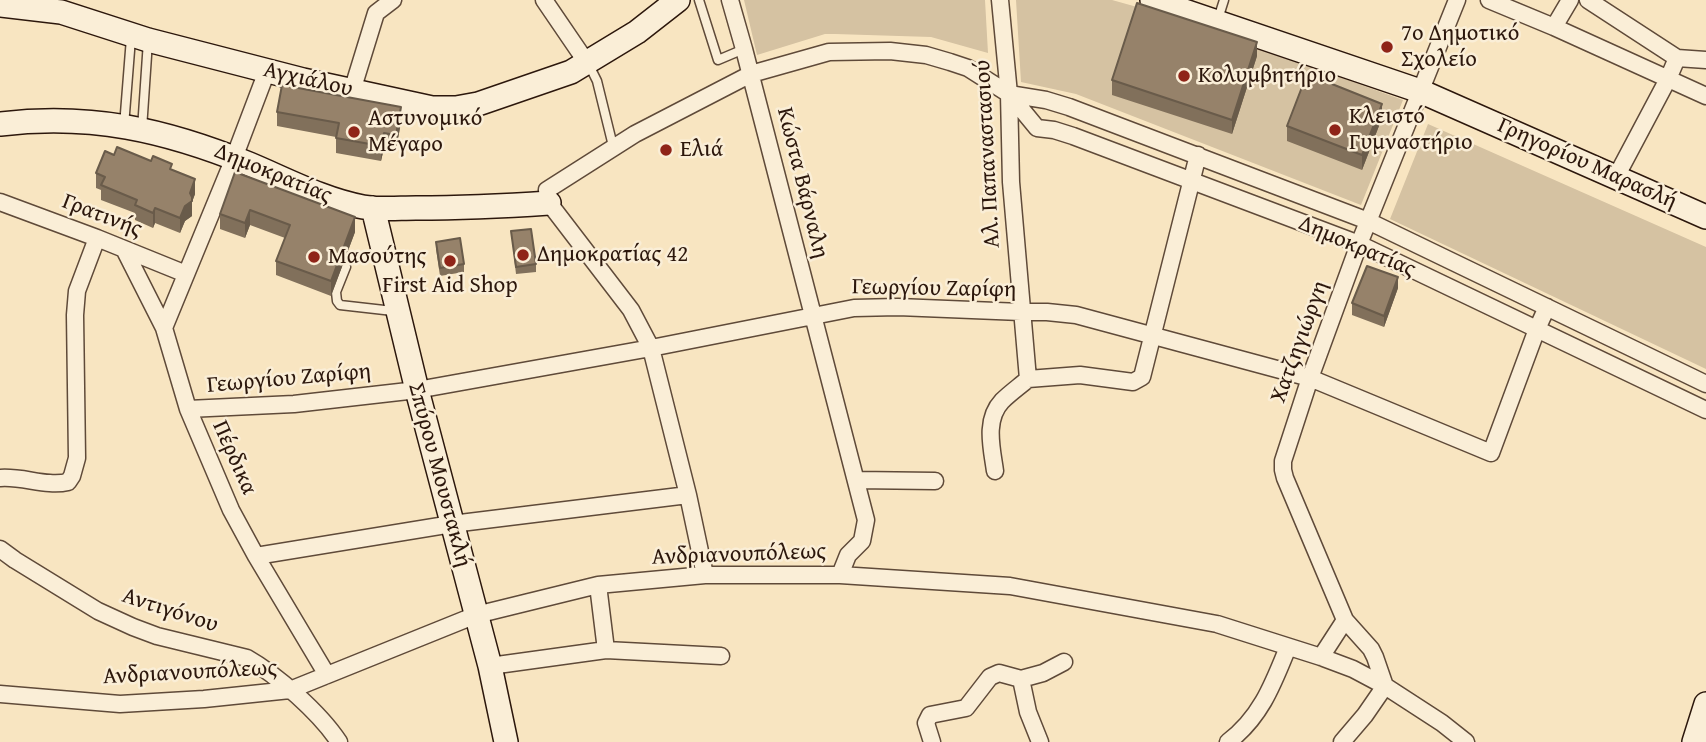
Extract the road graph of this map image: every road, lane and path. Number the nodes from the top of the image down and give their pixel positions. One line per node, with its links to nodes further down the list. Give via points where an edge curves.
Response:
1 (365, 0): 18 (street)
2 (393, 0): 18 (street)
3 (544, 0): 25 (street)
4 (678, 0): 25 (street, Αγχιάλου)
5 (699, 0): 22 (lane, via 719,61)
6 (730, 0): 22 (street, Κώστα Βάρναλη)
7 (1000, 0): 31 (street, Αλ. Παπαναστασιού)
8 (1152, 0): 14 (street, Γρηγορίου Μαρασλή)
9 (1457, 0): 30 (street, Χατζηγιώργη)
10 (1489, 0): 20 (street)
11 (1570, 0): 20 (street)
12 (1588, 0): 19 (street)
13 (1619, 0): 19 (street)
14 (1175, 4): 17 (street, Γρηγορίου Μαρασλή)
15 (0, 5): 16 (street, Αγχιάλου)
16 (63, 6): 21 (street, Αγχιάλου)
17 (1221, 11): 30 (street, Γρηγορίου Μαρασλή)
18 (376, 13): 29 (street)
19 (1611, 15): 23 (street)
20 (1554, 27): 28 (street)
21 (139, 37): 26 (street, Αγχιάλου); 34 (lane); 34 (lane)
22 (744, 49): 27 (street, Κώστα Βάρναλη)
23 (1677, 58): 24 (street); 28 (street)
24 (1706, 60)
25 (587, 63): 29 (street, Αγχιάλου, via 456,108 432,108); 36 (lane, via 597,81)
26 (267, 71): 29 (street, Αγχιάλου); 37 (street)
27 (751, 74): 31 (street, Δημοκρατίας, via 829,52 890,51 950,61); 36 (street, Δημοκρατίας); 54 (street, Κώστα Βάρναλη)
28 (1668, 79): 32 (street); 39 (street)
29 (352, 90)
30 (1420, 91): 39 (street, Γρηγορίου Μαρασλή); 45 (street, Χατζηγιώργη)
31 (1009, 94): 38 (street, Δημοκρατίας, via 1069,107); 40 (street, Δημοκρατίας, via 1037,128 1073,136); 53 (street, Αλ. Παπαναστασιού)
32 (1706, 96)
33 (0, 110): 34 (street, via 69,106)
34 (133, 120): 35 (street); 37 (street, via 190,127)
35 (0, 124)
36 (613, 146): 41 (street, Δημοκρατίας)
37 (237, 152): 41 (street, via 366,193); 43 (street, Δημοκρατίας, via 348,203); 50 (street)
38 (1198, 155): 40 (street); 45 (street, Δημοκρατίας)
39 (1616, 177): 44 (street, Γρηγορίου Μαρασλή)
40 (1191, 181): 47 (street, Δημοκρατίας); 57 (street)
41 (548, 196): 43 (street, Δημοκρατίας, via 451,208); 58 (street, via 631,310)
42 (0, 201): 46 (street, Γρατινής)
43 (373, 208): 52 (street, Σπύρου Μουστακλή)
44 (1701, 211)
45 (1368, 221): 47 (street, Χατζηγιώργη); 51 (street, Δημοκρατίας)
46 (97, 238): 48 (street, Γρατινής); 66 (street, via 77,291 77,458 72,476 60,484)
47 (1359, 244): 56 (street, Δημοκρατίας); 59 (street, Χατζηγιώργη)
48 (124, 248): 50 (street, Γρατινής); 55 (street, Πέρδικα)
49 (346, 267): 52 (lane, via 336,292 340,305)
50 (186, 274): 55 (street)
51 (1547, 307): 56 (street); 61 (street, Δημοκρατίας)
52 (397, 311): 62 (street, Σπύρου Μουστακλή)
53 (1021, 312): 54 (street, Γεωργίου Ζαρίφη, via 898,307); 57 (street, Γεωργίου Ζαρίφη, via 1076,315); 60 (street, Αλ. Παπαναστασιού)
54 (813, 315): 58 (street, Γεωργίου Ζαρίφη); 67 (street, Κώστα Βάρναλη)
55 (164, 328): 63 (street, Πέρδικα)
56 (1537, 329): 59 (street, Γεωργίου Ζαρίφη, via 1491,453); 64 (street, Δημοκρατίας)
57 (1153, 336): 59 (street, Γεωργίου Ζαρίφη); 60 (street, via 1142,377 1133,382 1080,375)
58 (651, 348): 62 (street, Γεωργίου Ζαρίφη); 69 (street)
59 (1310, 378): 77 (street, Χατζηγιώργη, via 1283,470)
60 (1028, 379): 65 (street, via 1001,401 992,418)
61 (1706, 383)
62 (417, 390): 63 (street, Γεωργίου Ζαρίφη, via 294,404); 70 (street, Σπύρου Μουστακλή)
63 (188, 409): 72 (street, Πέρδικα)
64 (1706, 410)
65 (995, 471)
66 (0, 478)
67 (856, 480): 68 (street); 74 (street, Κώστα Βάρναλη, via 865,530)
68 (935, 481)
69 (688, 495): 70 (street); 73 (street)
70 (452, 523): 72 (street); 76 (street, Σπύρου Μουστακλή)
71 (0, 549): 87 (street, Αντιγόνου, via 98,611 157,636 247,658)
72 (256, 556): 84 (street, Πέρδικα)
73 (705, 575): 74 (street, Ανδριανουπόλεως); 75 (street, Ανδριανουπόλεως)
74 (840, 575): 78 (street, Ανδριανουπόλεως, via 1010,586 1217,624)
75 (598, 585): 76 (street, Ανδριανουπόλεως); 79 (street)
76 (476, 615): 83 (street, Σπύρου Μουστακλή); 84 (street, Ανδριανουπόλεως)
77 (1345, 620): 81 (street); 86 (street, Χατζηγιώργη, via 1376,657)
78 (1288, 647): 81 (street, Ανδριανουπόλεως); 94 (street, via 1258,711)
79 (606, 650): 80 (street); 83 (street)
80 (721, 656)
81 (1321, 657): 86 (street, Ανδριανουπόλεως)
82 (1064, 662): 85 (street)
83 (490, 666): 91 (street, Σπύρου Μουστακλή)
84 (327, 675): 87 (street, Ανδριανουπόλεως)
85 (1021, 679): 92 (street, via 995,673 966,708 930,715 926,723); 93 (street)
86 (1385, 686): 95 (street); 96 (street, Ανδριανουπόλεως)
87 (290, 690): 88 (street, Ανδριανουπόλεως, via 120,704); 90 (street, Αντιγόνου)
88 (0, 694)
89 (1706, 704): 97 (street)
90 (339, 742)
91 (506, 742)
92 (932, 742)
93 (1041, 742)
94 (1228, 742)
95 (1342, 742)
96 (1466, 742)
97 (1693, 742)

